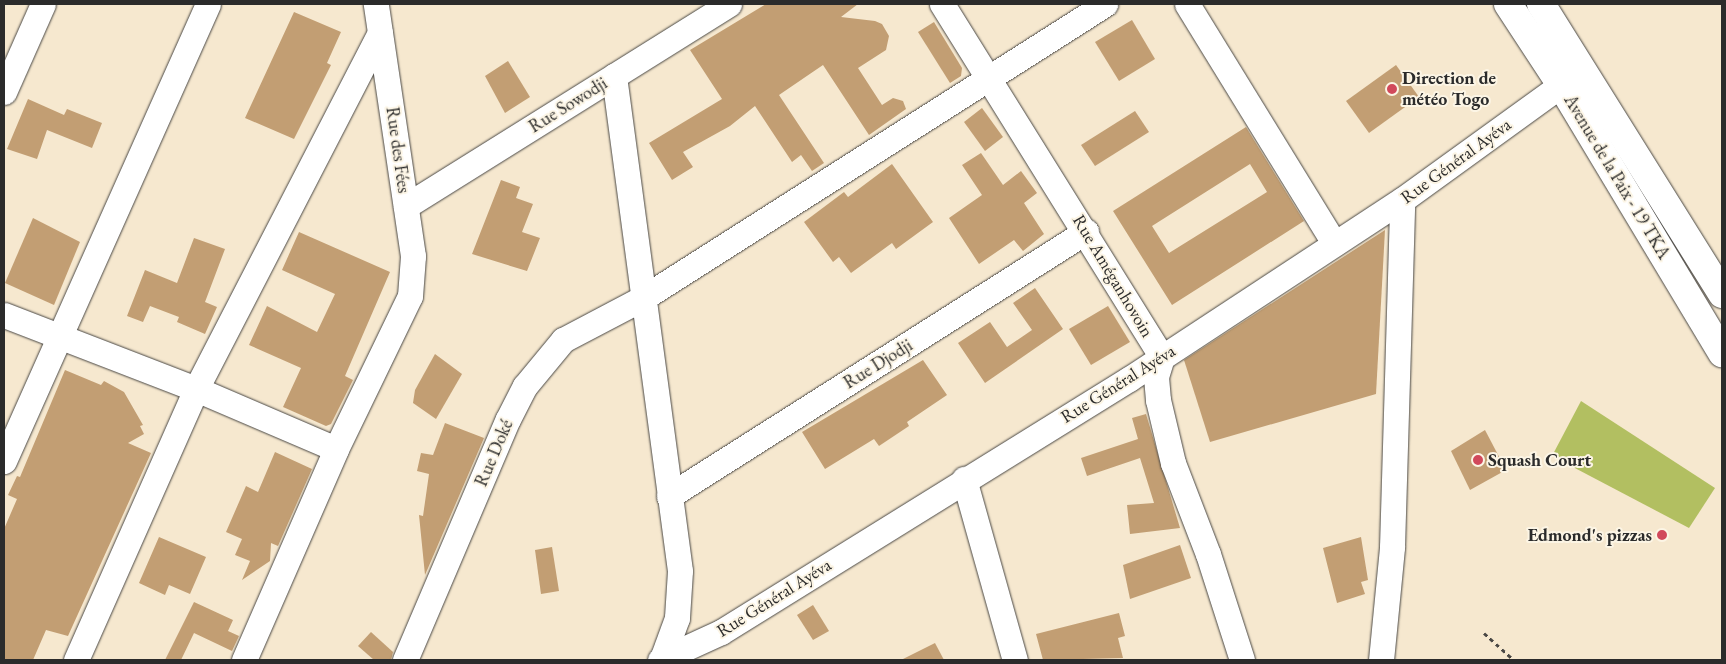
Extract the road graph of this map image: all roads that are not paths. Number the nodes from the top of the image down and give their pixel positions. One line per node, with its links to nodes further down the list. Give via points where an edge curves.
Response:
1 (43, 4): 15 (street)
2 (208, 4): 23 (street)
3 (376, 4): 11 (street, Rue des Fées)
4 (729, 4): 10 (street, Rue Sowodji)
5 (942, 4): 13 (street, Rue Améganhovoin)
6 (1105, 4): 13 (street, Rue Doké)
7 (1187, 4): 19 (street)
8 (1508, 4): 14 (main road, Avenue de la Paix - 19 TKA)
9 (1542, 4): 20 (main road, Avenue de la Paix - 19 TKA)
10 (703, 11): 12 (street, Rue Sowodji)
11 (380, 33): 17 (street, Rue des Fées); 26 (street)
12 (614, 76): 17 (street, Rue Sowodji); 21 (street)
13 (990, 79): 18 (street, Rue Améganhovoin); 21 (street, Rue Doké)
14 (1562, 85): 16 (street, Rue Général Ayéva); 24 (main road, Avenue de la Paix - 19 TKA)
15 (4, 92)
16 (1402, 200): 19 (street, Rue Général Ayéva); 37 (street, via 1392,547)
17 (406, 206): 27 (street, Rue des Fées, via 413,256 410,296)
18 (1086, 231): 25 (street, Rue Améganhovoin); 30 (street, Rue Djodji)
19 (1334, 244): 25 (street, Rue Général Ayéva)
20 (1722, 294)
21 (643, 298): 30 (street); 33 (street, Rue Doké, via 563,340 525,386)
22 (4, 316): 23 (street)
23 (60, 338): 26 (street); 28 (street)
24 (1722, 353)
25 (1162, 356): 29 (street, Rue Général Ayéva); 36 (street, Rue Améganhovoin, via 1156,377 1158,400 1173,463 1208,554)
26 (196, 389): 27 (street); 31 (street)
27 (336, 449): 32 (street)
28 (4, 461)
29 (964, 479): 34 (street, Rue Général Ayéva, via 721,632); 35 (street)
30 (670, 496): 34 (street, via 680,595 677,618)
31 (76, 660)
32 (244, 660)
33 (405, 660)
34 (661, 660)
35 (1015, 660)
36 (1242, 660)
37 (1381, 660)

